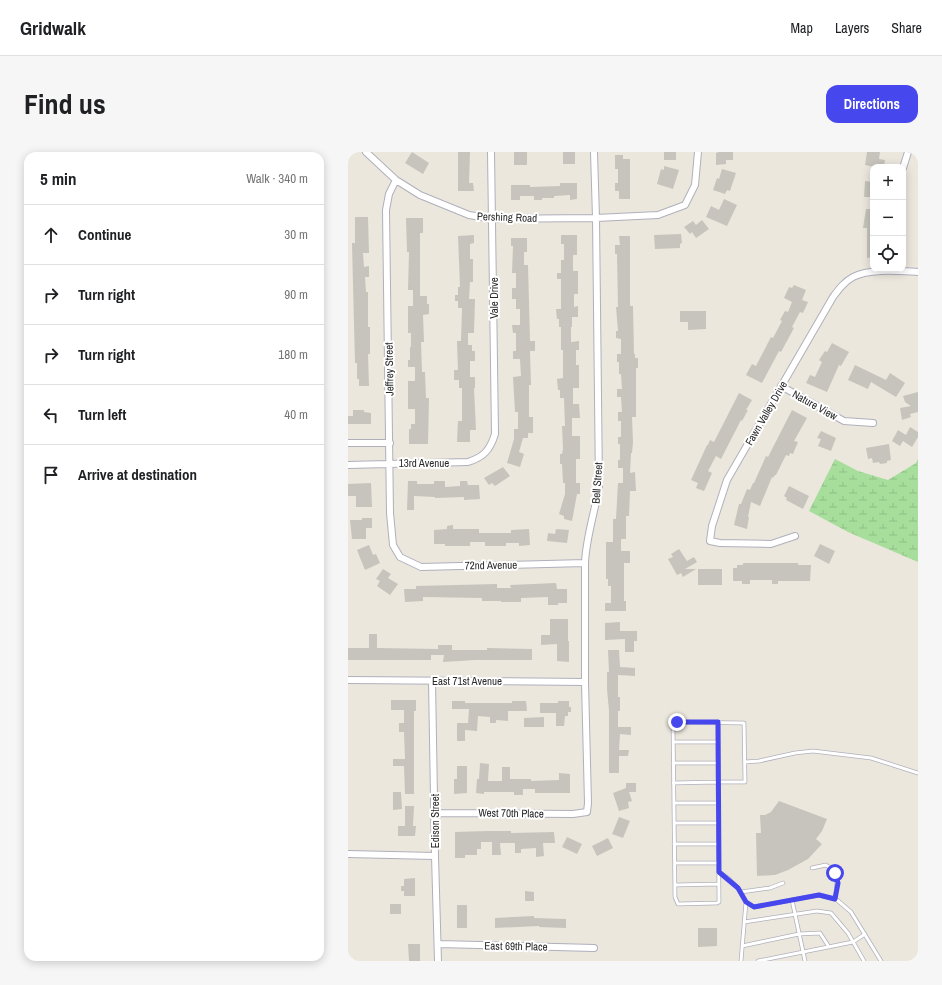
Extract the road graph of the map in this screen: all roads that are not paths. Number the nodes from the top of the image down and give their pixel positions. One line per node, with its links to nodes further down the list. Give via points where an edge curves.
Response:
1 (366, 152): 7 (street, Pershing Road)
2 (376, 152): 7 (street)
3 (491, 152): 11 (street, Vale Drive)
4 (594, 152): 10 (street, Bell Street)
5 (698, 152): 10 (street, Pershing Road, via 695,185 684,205 658,215)
6 (908, 152): 8 (street)
7 (372, 158): 9 (street, Pershing Road)
8 (904, 164)
9 (396, 180): 11 (street, Pershing Road, via 420,195 458,211); 18 (street, Jeffrey Street, via 389,194 386,210)
10 (596, 218): 11 (street, Pershing Road); 24 (street, Bell Street, via 599,486)
11 (493, 219): 19 (street, Vale Drive, via 495,434)
12 (906, 271): 14 (street, Fawn Valley Drive)
13 (882, 272): 15 (street, Fawn Valley Drive, via 854,277 841,286)
14 (918, 272)
15 (781, 386): 16 (street, Nature View, via 844,421); 22 (street, Fawn Valley Drive, via 727,480 712,526 710,541 771,544)
16 (873, 423)
17 (348, 443): 18 (street, 13rd Avenue)
18 (390, 443): 20 (street, Jeffrey Street)
19 (492, 444): 20 (street, 13rd Avenue, via 479,459 468,462)
20 (389, 463): 21 (street, 13rd Avenue); 23 (street, Jeffrey Street, via 393,545)
21 (348, 465)
22 (795, 536)
23 (400, 557): 24 (street, 72nd Avenue, via 421,567)
24 (584, 563): 27 (street, Bell Street)
25 (348, 680): 26 (street, East 71st Avenue)
26 (432, 681): 27 (street, East 71st Avenue); 39 (street, Edison Street)
27 (585, 682): 40 (street, Bell Street)
28 (718, 722): 29 (lane, via 677,722 673,724); 30 (lane); 31 (lane, via 744,723)
29 (673, 742): 30 (lane); 32 (lane)
30 (718, 742): 33 (lane)
31 (745, 762): 34 (lane, via 813,751 871,758); 35 (lane, via 745,782)
32 (673, 763): 33 (lane); 36 (lane)
33 (718, 763): 35 (lane)
34 (918, 773)
35 (718, 782): 36 (lane); 37 (lane)
36 (674, 783): 38 (lane)
37 (718, 802): 38 (lane); 42 (lane)
38 (674, 803): 41 (lane)
39 (435, 812): 40 (street, West 70th Place); 46 (street, Edison Street)
40 (587, 812)
41 (674, 823): 42 (lane); 43 (lane)
42 (718, 823): 44 (lane)
43 (674, 844): 44 (lane); 47 (lane)
44 (719, 844): 48 (lane)
45 (348, 854): 46 (street)
46 (435, 856): 63 (street, Edison Street)
47 (675, 863): 48 (lane); 53 (lane)
48 (719, 863): 50 (lane)
49 (812, 868): 55 (lane, via 826,864 832,867 838,883)
50 (719, 872): 52 (lane); 54 (lane)
51 (783, 883): 54 (lane, via 770,888)
52 (719, 884): 53 (lane); 53 (lane, via 717,904 678,904)
53 (675, 885)
54 (741, 892): 57 (lane)
55 (835, 899): 56 (lane, via 819,895); 61 (lane, via 851,912)
56 (792, 900): 57 (lane, via 754,907); 58 (lane)
57 (746, 902): 59 (lane)
58 (794, 915): 59 (lane); 60 (lane); 62 (lane, via 817,911 831,913)
59 (744, 922): 64 (lane)
60 (799, 934): 64 (lane); 65 (lane, via 820,932); 67 (lane)
61 (865, 934): 62 (lane); 73 (lane)
62 (853, 942): 65 (lane); 72 (lane)
63 (438, 944): 66 (street, East 69th Place); 68 (street, Edison Street)
64 (742, 946): 69 (lane)
65 (830, 947): 67 (lane)
66 (594, 948)
67 (803, 952): 70 (lane); 71 (lane)
68 (438, 961)
69 (741, 961)
70 (758, 961)
71 (805, 961)
72 (864, 961)
73 (881, 961)

